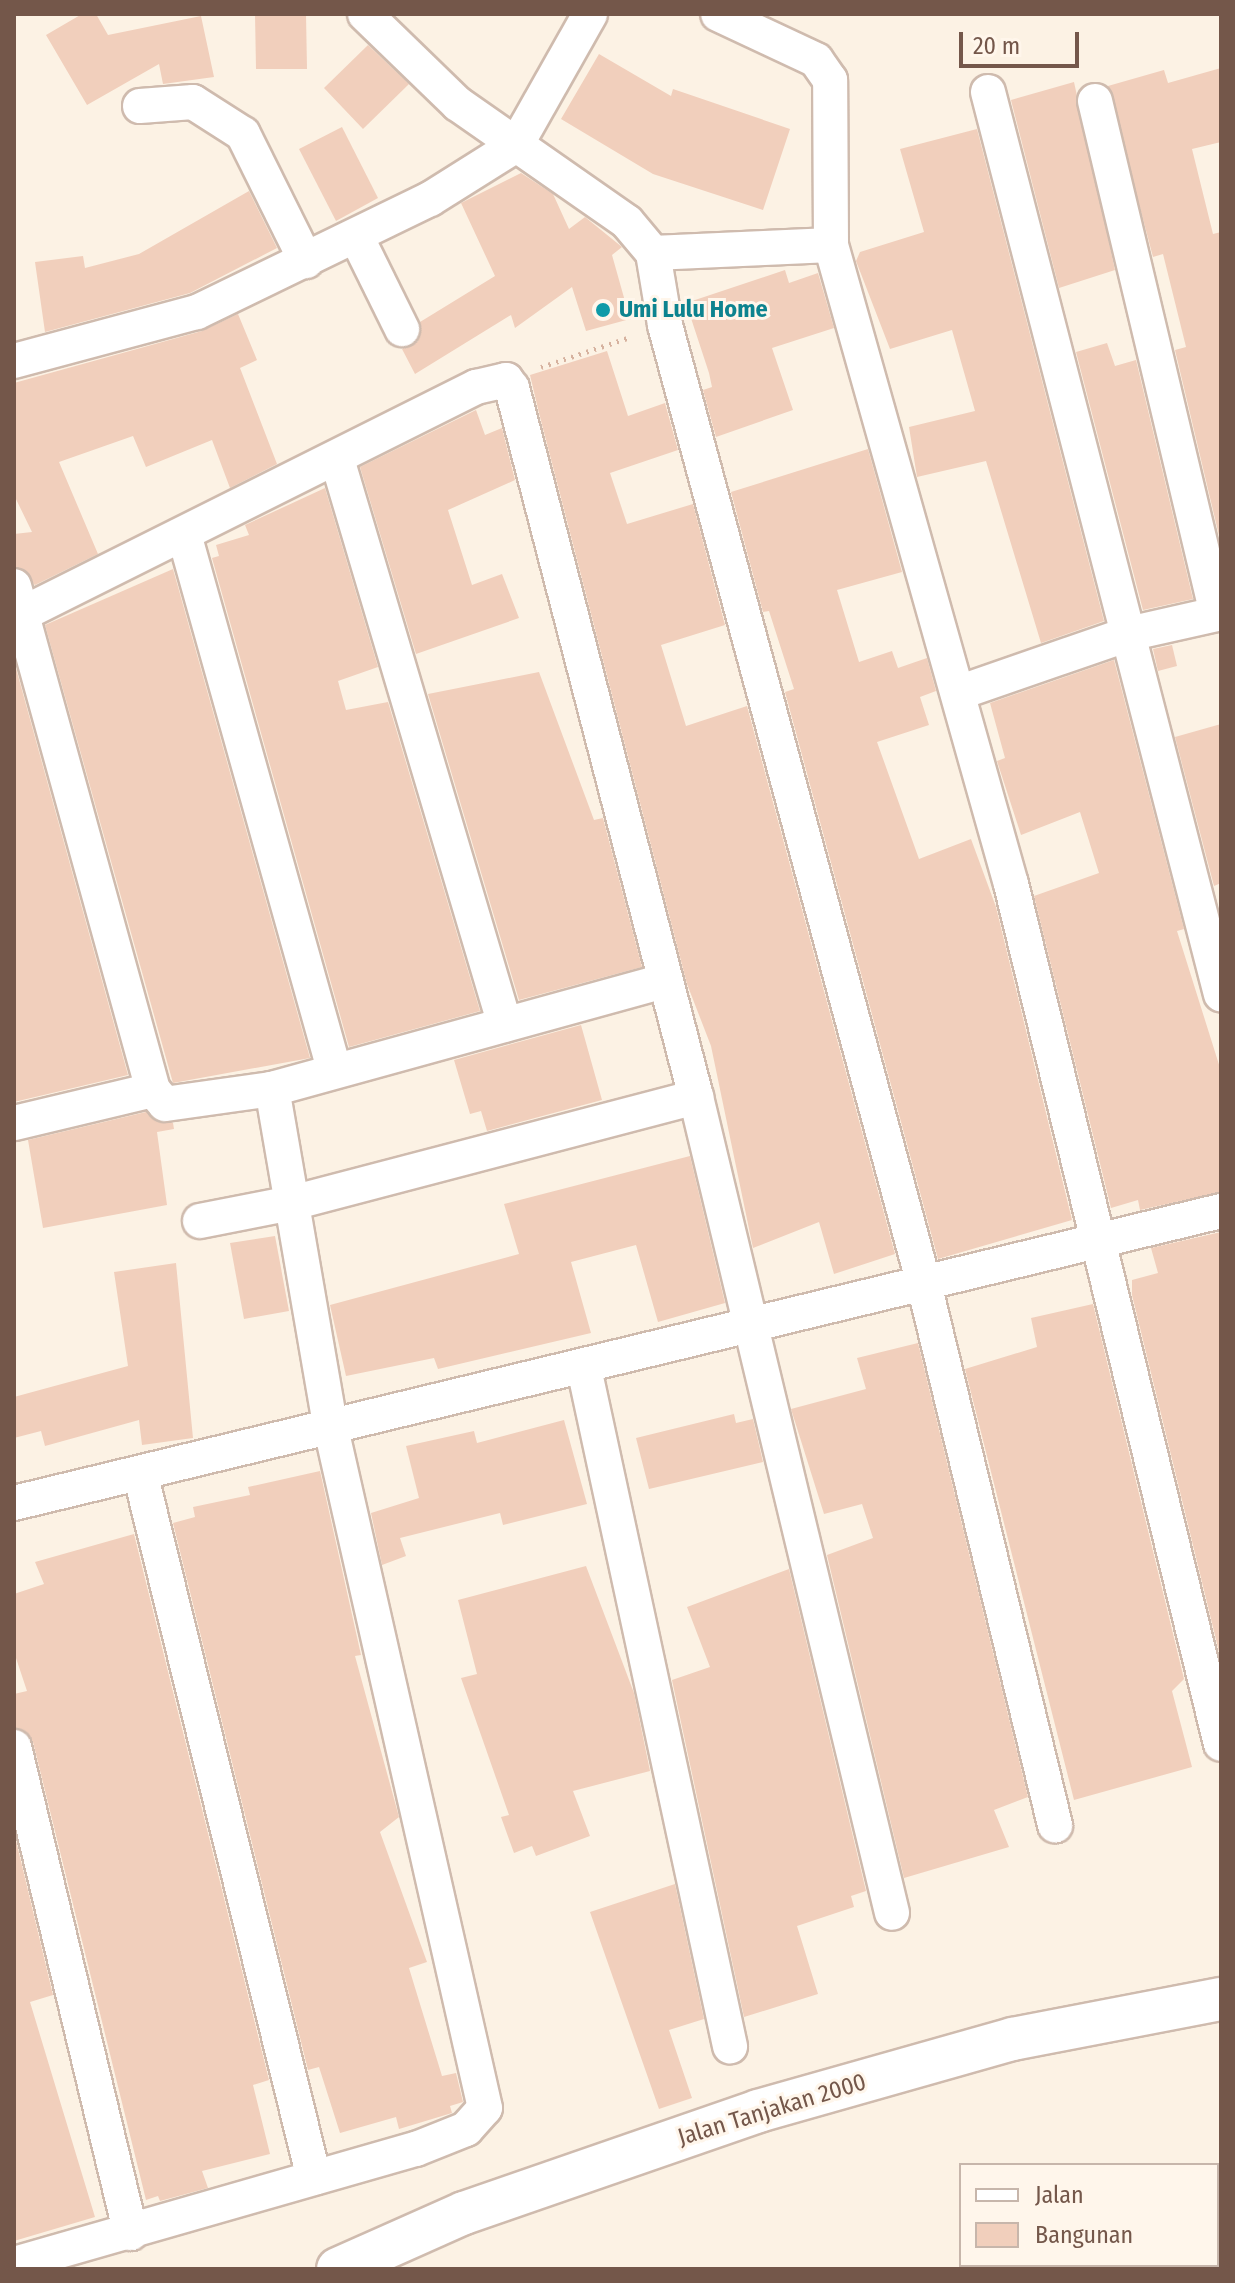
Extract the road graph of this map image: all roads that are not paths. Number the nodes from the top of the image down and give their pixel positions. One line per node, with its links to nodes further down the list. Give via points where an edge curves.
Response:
1 (365, 14): 7 (street, via 458,104)
2 (590, 14): 7 (street)
3 (718, 14): 9 (street, via 816,60 830,80)
4 (988, 92): 18 (street)
5 (1095, 101): 17 (street)
6 (140, 106): 11 (street, via 193,102 243,134)
7 (516, 145): 8 (street); 10 (street, via 627,222)
8 (356, 236): 11 (street); 12 (street)
9 (831, 245): 10 (street); 19 (street)
10 (653, 253): 32 (street, via 665,325)
11 (306, 261): 13 (street, via 197,312)
12 (402, 329)
13 (14, 361)
14 (337, 459): 15 (street); 20 (street, via 476,387 506,380 525,429 583,680); 22 (street)
15 (184, 534): 16 (street); 23 (street)
16 (18, 606): 25 (street)
17 (1219, 613): 18 (street)
18 (1128, 634): 19 (street); 21 (street)
19 (958, 693): 31 (street)
20 (665, 981): 22 (street); 26 (street)
21 (1221, 994)
22 (505, 1025): 23 (street)
23 (334, 1069): 24 (street)
24 (272, 1089): 25 (street, via 165,1104); 28 (street)
25 (153, 1090): 27 (street)
26 (696, 1097): 28 (street); 33 (street)
27 (14, 1123)
28 (292, 1203): 30 (street); 35 (street)
29 (1221, 1211): 31 (street)
30 (200, 1221)
31 (1103, 1245): 32 (street); 38 (street)
32 (925, 1288): 33 (street); 40 (street)
33 (751, 1330): 34 (street); 41 (street)
34 (584, 1368): 35 (street); 43 (street)
35 (330, 1424): 36 (street); 44 (street, via 485,2108 453,2136)
36 (140, 1473): 37 (street); 44 (street)
37 (14, 1503)
38 (1221, 1744)
39 (14, 1747): 45 (street)
40 (1055, 1825)
41 (892, 1913)
42 (1221, 1999): 47 (street, Jalan Tanjakan 2000, via 1013,2039 758,2111 464,2213)
43 (730, 2046)
44 (314, 2178): 45 (street)
45 (131, 2233): 46 (street)
46 (14, 2264)
47 (338, 2269)

